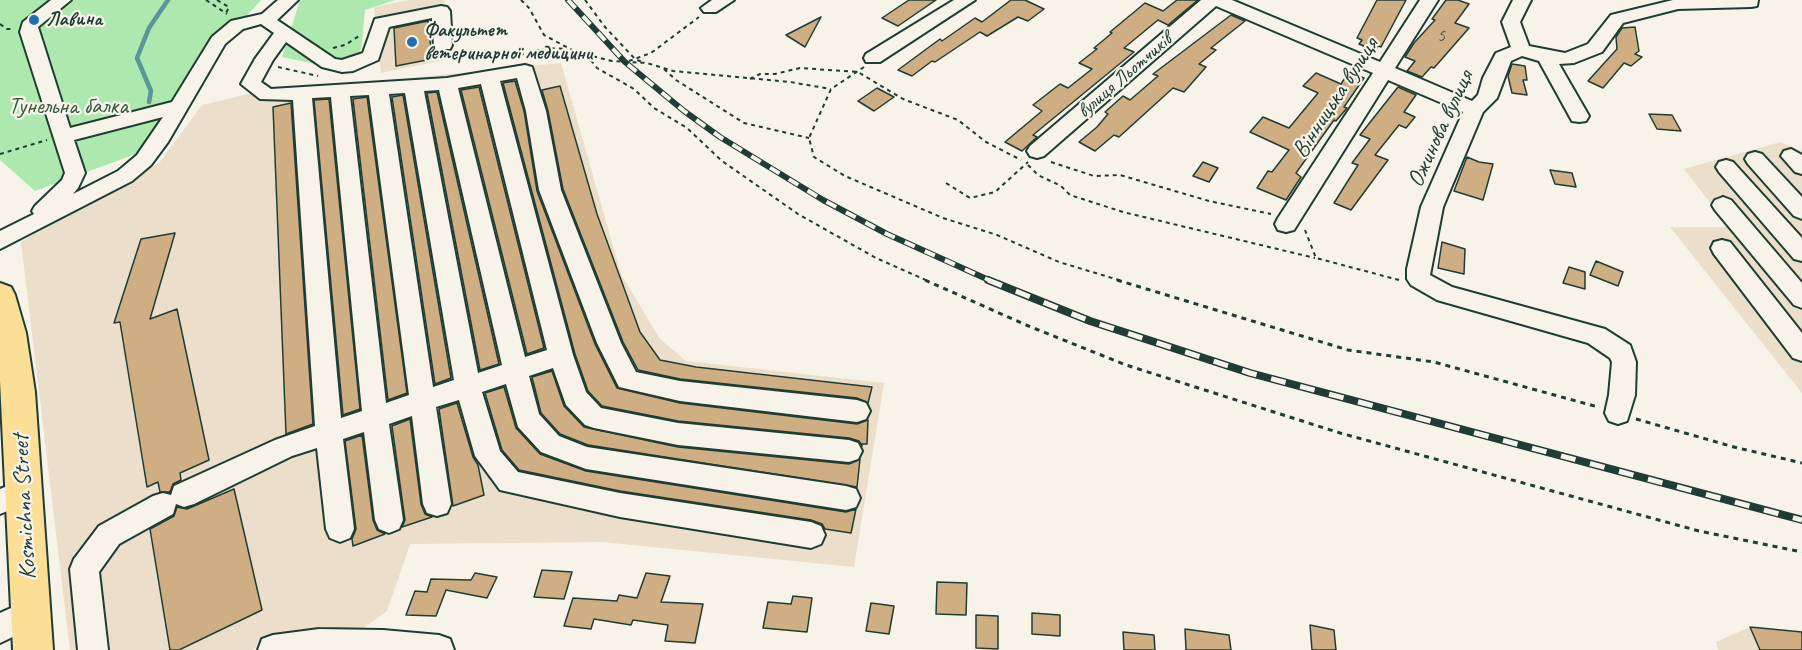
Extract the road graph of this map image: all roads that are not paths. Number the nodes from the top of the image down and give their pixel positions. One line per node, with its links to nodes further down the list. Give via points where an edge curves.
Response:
1 (62, 0): 23 (street, via 35,20 28,32)
2 (289, 0): 8 (street)
3 (966, 0): 12 (street)
4 (1215, 0): 13 (street); 24 (street, вулиця Льотчиків)
5 (1429, 0): 13 (street, Вінницька вулиця)
6 (1522, 0): 10 (street, via 1510,22)
7 (1751, 2): 11 (street, via 1678,4 1617,19 1594,48 1567,59)
8 (275, 26): 9 (street, via 329,63 342,66 365,61 374,50 381,22 441,11); 19 (street, via 251,84 267,95); 20 (street, via 252,21 228,31)
9 (443, 45)
10 (1521, 50): 11 (street); 21 (street, Ожинова вулиця, via 1503,57 1487,98)
11 (1546, 57): 22 (street)
12 (873, 58)
13 (1383, 71): 21 (street); 29 (street, Вінницька вулиця)
14 (489, 77): 16 (street); 37 (street); 42 (street, via 525,71 550,190 609,343 628,380 681,391)
15 (332, 84): 18 (street); 19 (street); 44 (street)
16 (447, 84): 17 (street); 38 (street)
17 (413, 86): 18 (street); 40 (street)
18 (378, 88): 41 (street)
19 (302, 95): 45 (street)
20 (178, 107): 23 (street); 30 (street, via 144,160)
21 (1474, 110): 43 (street, Ожинова вулиця, via 1432,207 1419,279 1444,294 1596,336 1621,352 1624,362)
22 (1579, 116)
23 (63, 136): 30 (street, via 75,173 71,183)
24 (1036, 159)
25 (1755, 159): 28 (street)
26 (1726, 167): 33 (street)
27 (1723, 205): 35 (street)
28 (1802, 211)
29 (1288, 221)
30 (24, 229): 31 (street)
31 (0, 241)
32 (1722, 248): 36 (street)
33 (1802, 253)
34 (0, 295): 39 (main road, Kosmichna Street, via 10,333)
35 (1802, 299)
36 (1802, 351)
37 (561, 356): 38 (street); 46 (street, via 575,398 594,417 678,434)
38 (514, 371): 40 (street); 48 (street, via 528,419 550,444 585,458)
39 (9, 384): 47 (main road, Kosmichna Street)
40 (468, 387): 41 (street); 52 (street, via 488,456 510,482 620,505)
41 (421, 402): 44 (street); 49 (street)
42 (857, 411)
43 (1618, 413)
44 (375, 417): 45 (street); 50 (street)
45 (329, 433): 51 (street); 54 (street, via 284,448 109,535 84,569)
46 (849, 451)
47 (12, 497): 53 (main road, Kosmichna Street)
48 (846, 498)
49 (436, 504)
50 (389, 520)
51 (340, 529)
52 (811, 535)
53 (21, 631)
54 (93, 650)
55 (273, 650): 56 (street, via 319,644)
56 (439, 650)

